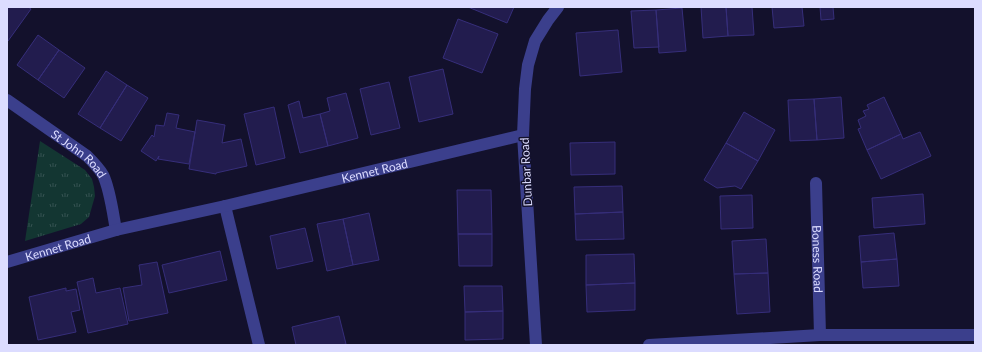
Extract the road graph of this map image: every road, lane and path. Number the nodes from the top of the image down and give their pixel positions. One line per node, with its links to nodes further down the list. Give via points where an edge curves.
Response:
1 (558, 7): 3 (street, Dunbar Road, via 535,41 528,65)
2 (7, 100): 6 (street, St John Road, via 96,165 107,187)
3 (524, 135): 5 (street, Kennet Road); 11 (street, Dunbar Road)
4 (816, 183): 8 (street, Boness Road)
5 (225, 206): 6 (street, Kennet Road); 10 (street)
6 (116, 230): 7 (street, Kennet Road)
7 (7, 262)
8 (820, 335): 9 (street); 12 (street)
9 (975, 335)
10 (259, 345)
11 (536, 345)
12 (649, 345)

